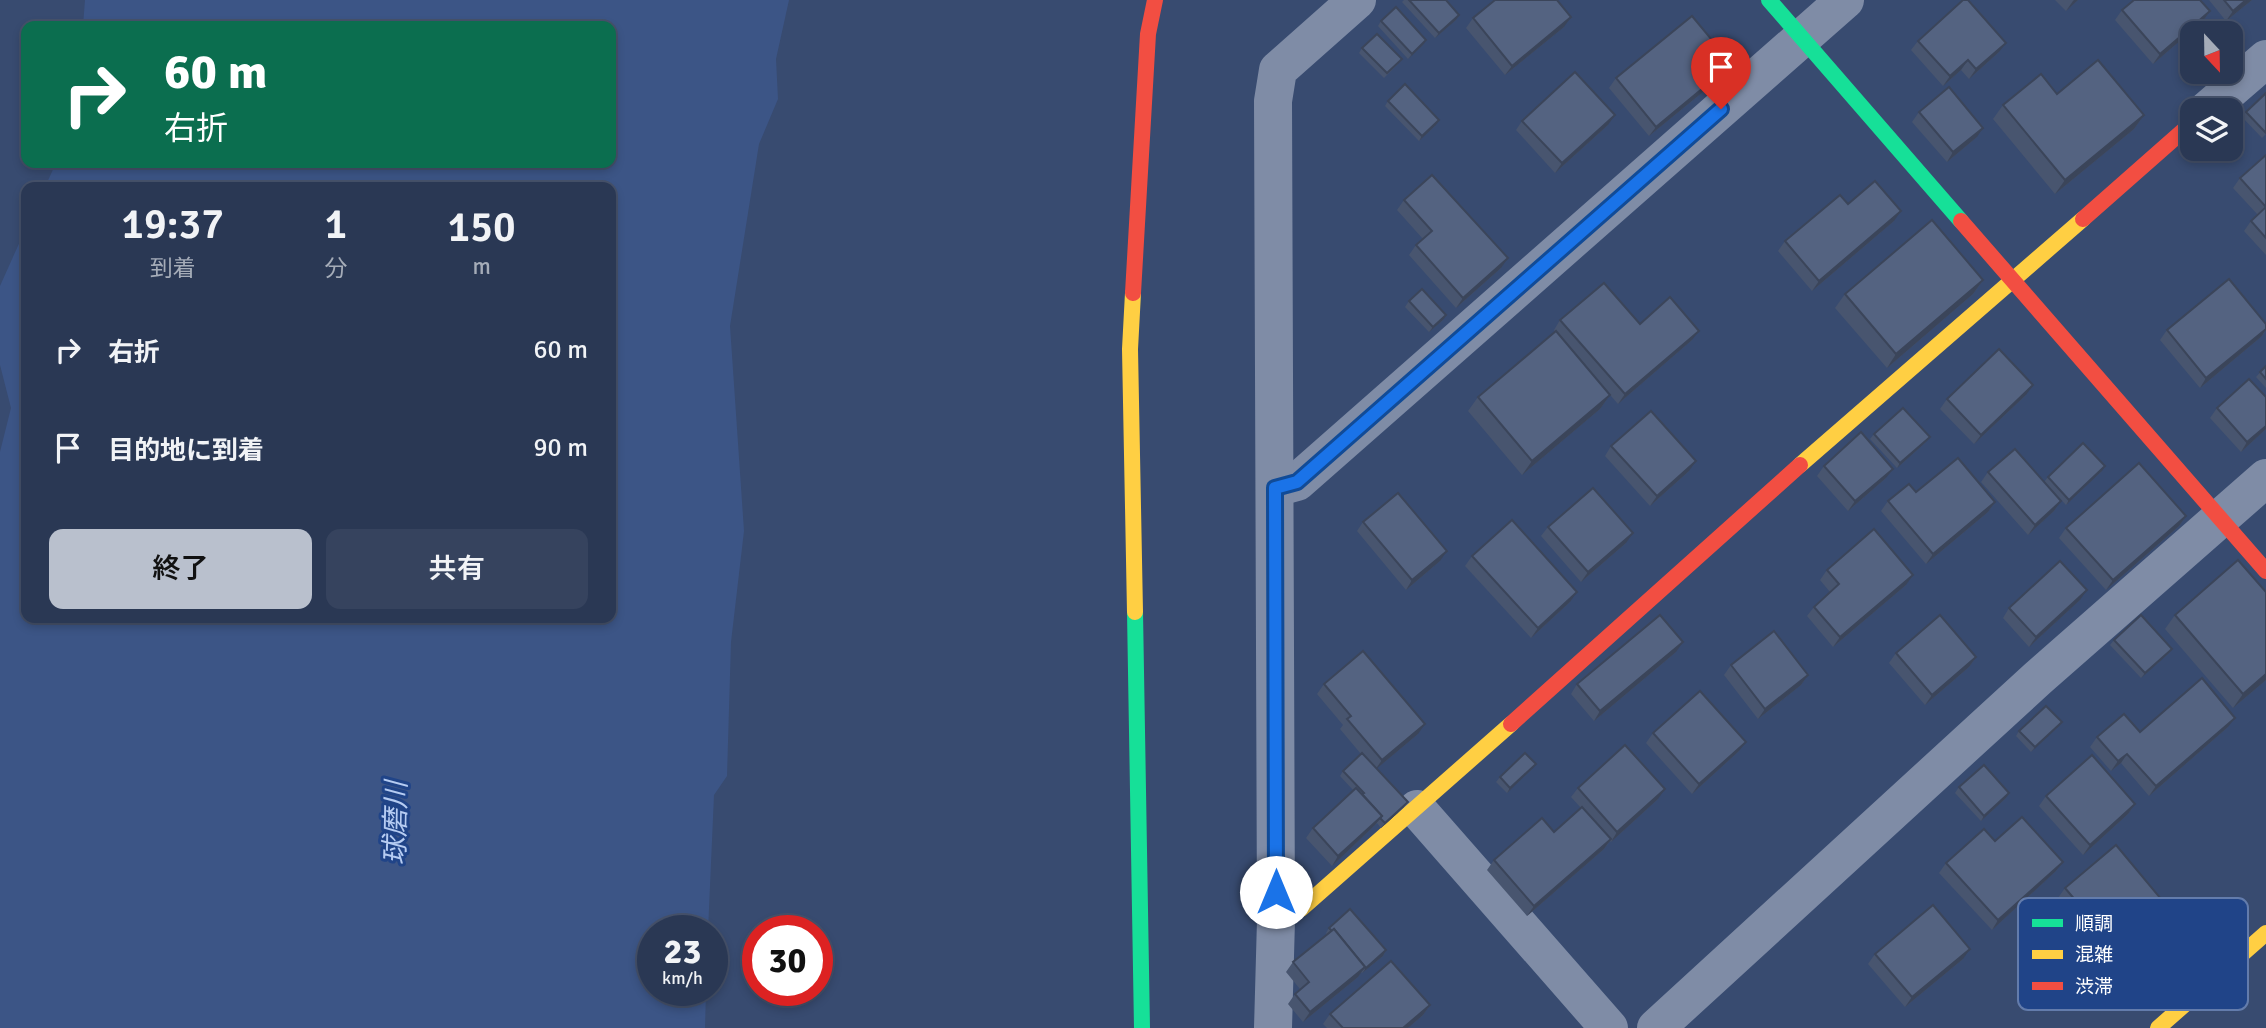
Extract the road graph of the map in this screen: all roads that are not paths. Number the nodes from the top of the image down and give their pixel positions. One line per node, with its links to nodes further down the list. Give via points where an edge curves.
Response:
1 (1155, 0): 19 (street, via 1148,34 1130,349)
2 (1357, 0): 11 (street, via 1278,70 1273,101)
3 (1769, 0): 5 (street)
4 (1845, 0): 5 (street)
5 (1802, 38): 9 (street); 11 (street, via 1297,482)
6 (2266, 59): 7 (street)
7 (2221, 98)
8 (2180, 133): 9 (street)
9 (2011, 279): 12 (street); 14 (street)
10 (2266, 478): 12 (street)
11 (1275, 488): 15 (street)
12 (2218, 519): 13 (street); 22 (street)
13 (2266, 571)
14 (1417, 809): 15 (street, via 1301,909); 21 (street)
15 (1276, 919): 20 (street)
16 (2266, 933): 17 (street)
17 (2248, 949)
18 (2178, 1010): 23 (street)
19 (1142, 1028)
20 (1273, 1028)
21 (1609, 1028)
22 (1656, 1028)
23 (2158, 1028)

